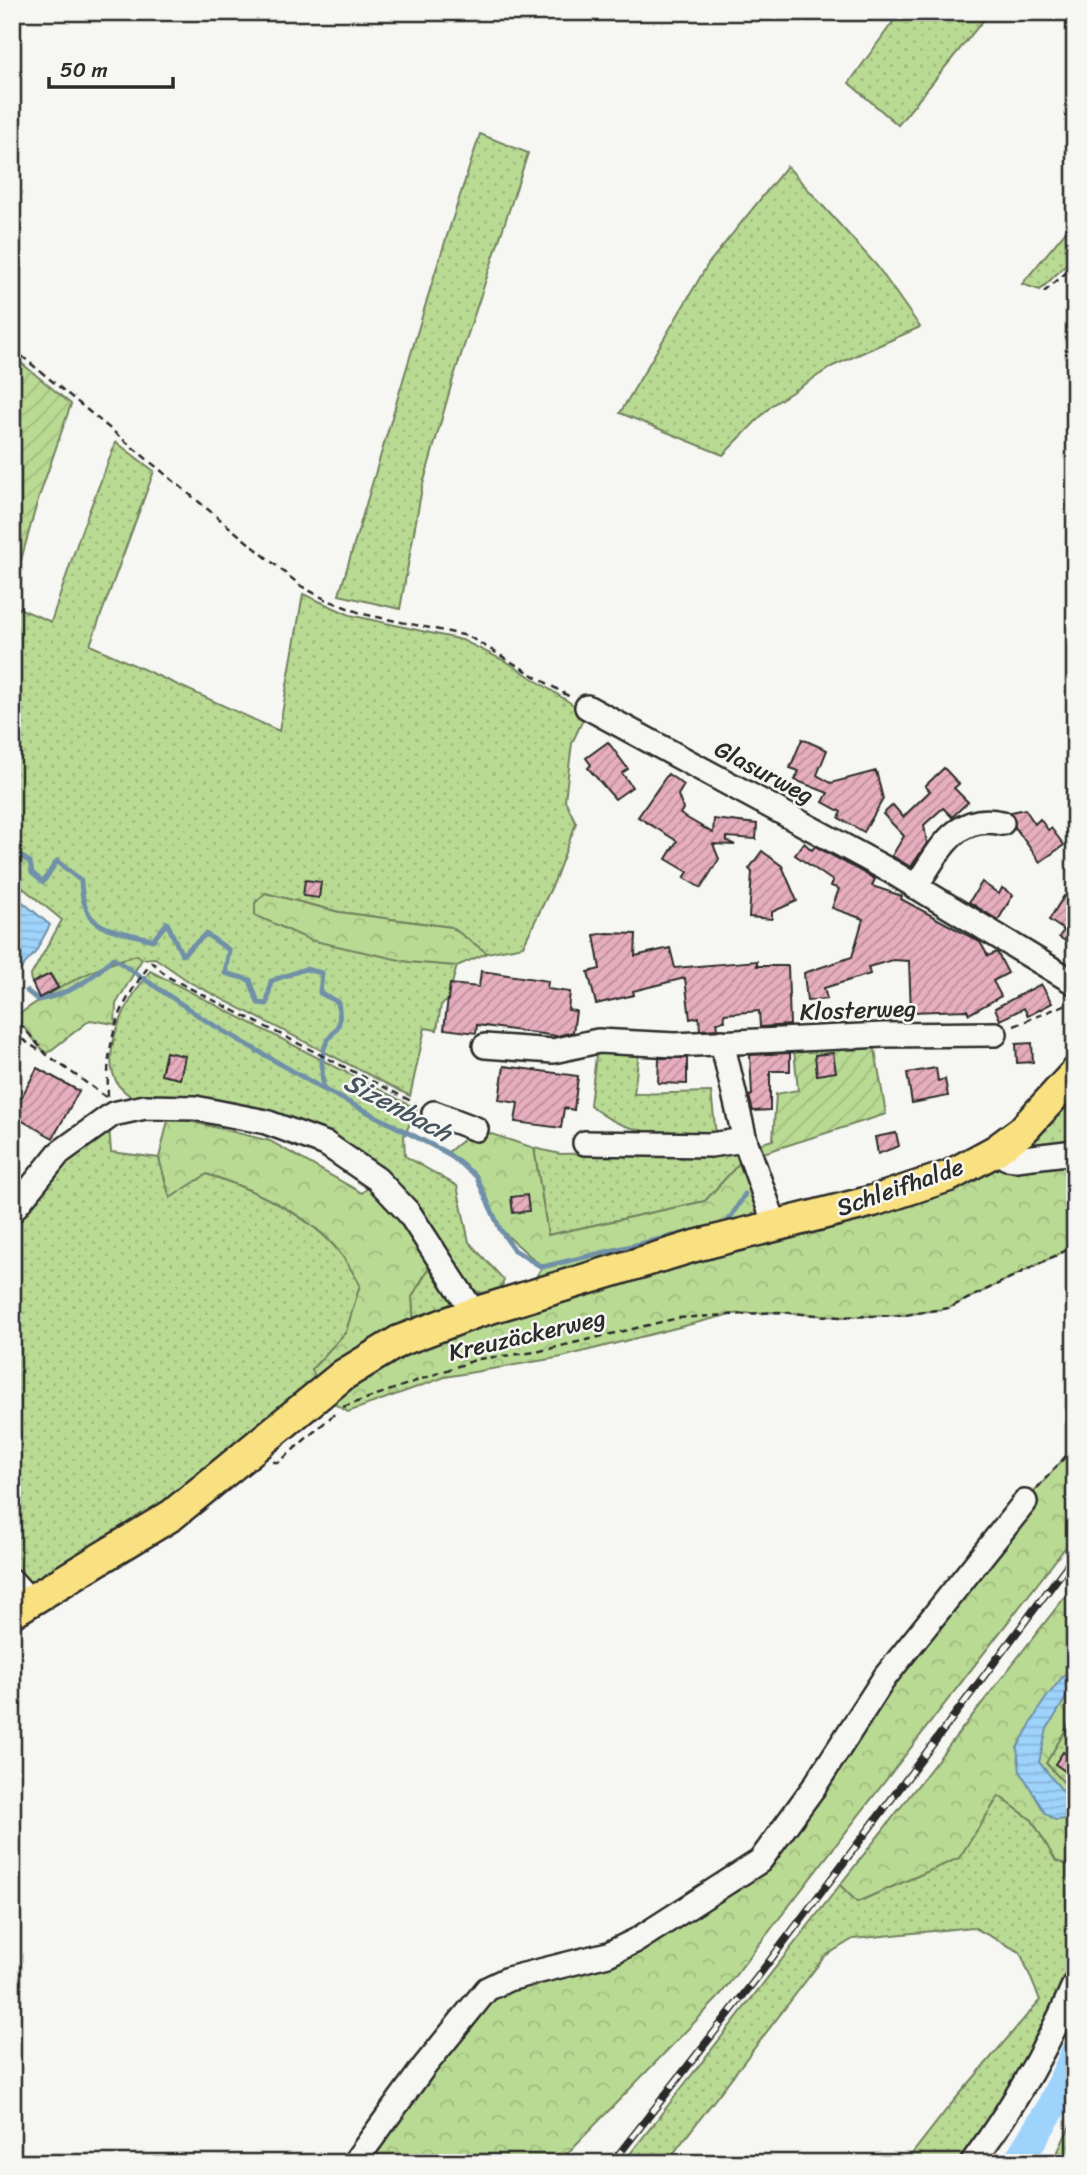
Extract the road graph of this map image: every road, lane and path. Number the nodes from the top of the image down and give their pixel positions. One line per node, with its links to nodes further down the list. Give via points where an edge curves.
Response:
1 (1075, 265): 2 (path)
2 (1044, 292)
3 (12, 348): 4 (path, via 301,586 363,614 468,636)
4 (587, 707): 6 (street, Glasurweg)
5 (1002, 823): 6 (street, via 983,819 959,829)
6 (915, 887): 7 (street, Glasurweg)
7 (1075, 983)
8 (1075, 1000): 11 (path)
9 (12, 1014): 14 (path)
10 (12, 1033): 14 (path)
11 (995, 1034): 12 (street, Klosterweg)
12 (722, 1042): 13 (street, Klosterweg, via 583,1043 553,1051); 19 (street)
13 (485, 1046)
14 (46, 1054): 16 (path)
15 (1075, 1073): 21 (main road, Schleifhalde, via 1022,1131)
16 (110, 1106): 17 (path, via 108,1050 115,1024 129,991 152,962 168,977); 23 (street, via 58,1153); 26 (street, via 195,1108 266,1122 326,1144 377,1179 409,1213)
17 (434, 1113): 18 (street)
18 (476, 1129)
19 (745, 1140): 20 (street); 24 (street)
20 (585, 1143)
21 (995, 1151): 22 (street, via 1016,1159); 24 (main road, Schleifhalde, via 949,1176)
22 (1075, 1152)
23 (12, 1211)
24 (775, 1225): 26 (main road, Schleifhalde)
25 (1075, 1245): 28 (path, Kreuzäckerweg, via 949,1308 840,1317 779,1312 678,1318 536,1352 478,1359 344,1406 279,1462)
26 (474, 1313): 28 (main road, Schleifhalde, via 398,1341 343,1375)
27 (1075, 1446): 29 (path)
28 (240, 1461): 30 (main road, Schleifhalde, via 173,1515)
29 (1025, 1502): 34 (street, via 885,1677 760,1861 608,1954 508,1979 487,1989)
30 (18, 1598)
31 (1075, 1983): 35 (street, via 1003,2121)
32 (12, 2150): 33 (path)
33 (28, 2163)
34 (354, 2163)
35 (972, 2163)

